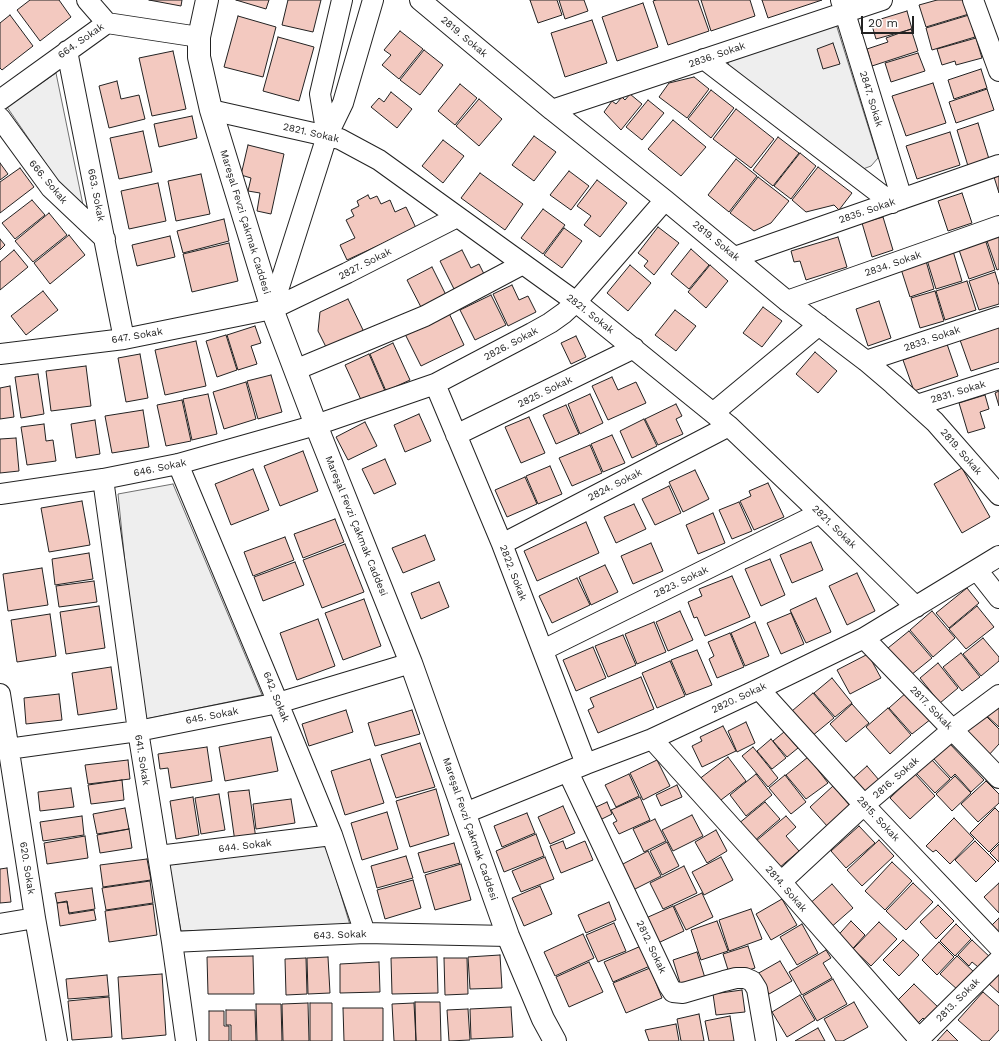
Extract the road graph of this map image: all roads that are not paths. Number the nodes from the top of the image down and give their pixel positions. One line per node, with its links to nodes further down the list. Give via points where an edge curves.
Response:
1 (87, 0): 9 (street)
2 (207, 0): 10 (main road, Mareşal Fevzi Çakmak Caddesi)
3 (342, 0): 18 (street, via 320,94)
4 (373, 0): 18 (street, via 343,103)
5 (420, 0): 16 (street, 2819. Sokak)
6 (882, 0): 8 (street, 2836. Sokak)
7 (973, 0): 13 (street)
8 (842, 6): 12 (street, 2836. Sokak); 21 (street, 2847. Sokak)
9 (107, 23): 10 (street, 664. Sokak); 11 (street, 664. Sokak)
10 (199, 37): 15 (main road, Mareşal Fevzi Çakmak Caddesi, via 199,57)
11 (67, 51): 14 (street, 664. Sokak); 24 (street, 663. Sokak)
12 (704, 59): 16 (street, 2836. Sokak); 21 (street)
13 (999, 71)
14 (0, 100)
15 (211, 110): 18 (street, 2821. Sokak); 29 (main road, Mareşal Fevzi Çakmak Caddesi)
16 (552, 110): 20 (street, 2819. Sokak)
17 (0, 118): 24 (street, 666. Sokak, via 51,188)
18 (327, 136): 22 (street, 2821. Sokak, via 340,139 379,160); 29 (street)
19 (999, 165): 21 (street, 2835. Sokak)
20 (665, 200): 25 (street, 2819. Sokak); 28 (street, 2826. Sokak)
21 (897, 201): 25 (street, 2835. Sokak)
22 (458, 217): 26 (street, 2821. Sokak); 29 (street, 2827. Sokak)
23 (999, 226): 27 (street, 2834. Sokak)
24 (105, 239): 32 (street, 663. Sokak)
25 (735, 257): 27 (street, 2819. Sokak)
26 (523, 264): 28 (street, 2821. Sokak); 36 (street, via 425,316)
27 (788, 301): 31 (street, 2819. Sokak)
28 (576, 302): 33 (street, 2821. Sokak); 38 (street, 2826. Sokak, via 550,323)
29 (272, 309): 32 (street, 647. Sokak); 36 (main road, Mareşal Fevzi Çakmak Caddesi)
30 (999, 316): 35 (street, 2833. Sokak)
31 (818, 325): 35 (street, 2819. Sokak); 40 (street)
32 (124, 339): 34 (street, 647. Sokak)
33 (634, 348): 40 (street, 2821. Sokak); 43 (street, 2825. Sokak)
34 (0, 354)
35 (866, 361): 39 (street, 2819. Sokak)
36 (295, 370): 41 (main road, Mareşal Fevzi Çakmak Caddesi)
37 (999, 379): 39 (street, 2831. Sokak)
38 (435, 384): 41 (street, 2826. Sokak); 43 (street, 2822. Sokak)
39 (917, 405): 47 (street, 2819. Sokak)
40 (713, 413): 42 (street, 2821. Sokak)
41 (316, 425): 44 (street, 646. Sokak); 56 (main road, Mareşal Fevzi Çakmak Caddesi)
42 (729, 426): 48 (street, 2821. Sokak); 49 (street, 2824. Sokak)
43 (456, 435): 49 (street, 2822. Sokak)
44 (178, 464): 45 (street, 646. Sokak); 60 (street, 642. Sokak)
45 (103, 479): 46 (street, 646. Sokak); 62 (street, 641. Sokak)
46 (0, 494)
47 (999, 496)
48 (820, 513): 53 (street, 2821. Sokak); 55 (street, 2823. Sokak)
49 (502, 544): 55 (street, 2822. Sokak)
50 (999, 556): 51 (street, 2820. Sokak)
51 (977, 570): 52 (street); 53 (street, 2820. Sokak)
52 (999, 598)
53 (916, 607): 54 (street, 2820. Sokak)
54 (864, 638): 57 (street, 2820. Sokak); 61 (street, 2817. Sokak)
55 (543, 650): 65 (street, 2822. Sokak)
56 (411, 663): 60 (street, 645. Sokak); 68 (main road, Mareşal Fevzi Çakmak Caddesi)
57 (759, 689): 63 (street, 2820. Sokak); 67 (street, 2815. Sokak)
58 (0, 694): 64 (street, 620. Sokak)
59 (999, 695): 61 (street, 2816. Sokak)
60 (278, 703): 62 (street, 645. Sokak); 69 (street, 642. Sokak)
61 (952, 730): 66 (street, 2817. Sokak); 67 (street, 2816. Sokak)
62 (138, 732): 64 (street, 645. Sokak); 70 (street, 641. Sokak)
63 (652, 739): 65 (street, 2820. Sokak); 71 (street, 2814. Sokak)
64 (8, 749): 72 (street, 620. Sokak)
65 (577, 768): 68 (street, 2820. Sokak); 83 (street, 2812. Sokak, via 673,992 683,993 724,981 745,978 752,981 757,989)
66 (999, 778)
67 (864, 805): 71 (street, 2816. Sokak); 77 (street, 2815. Sokak)
68 (465, 813): 75 (main road, Mareşal Fevzi Çakmak Caddesi)
69 (332, 835): 70 (street, 644. Sokak); 74 (street, 642. Sokak)
70 (158, 856): 76 (street, 641. Sokak)
71 (781, 882): 79 (street, 2814. Sokak)
72 (35, 918): 73 (street); 80 (street, 620. Sokak)
73 (0, 924)
74 (365, 933): 75 (street, 643. Sokak); 76 (street, 643. Sokak)
75 (508, 936): 82 (main road, Mareşal Fevzi Çakmak Caddesi)
76 (172, 942): 81 (street, 641. Sokak)
77 (999, 947)
78 (999, 960): 79 (street, 2813. Sokak)
79 (918, 1040)
80 (57, 1041)
81 (186, 1041)
82 (555, 1041)
83 (766, 1041)

